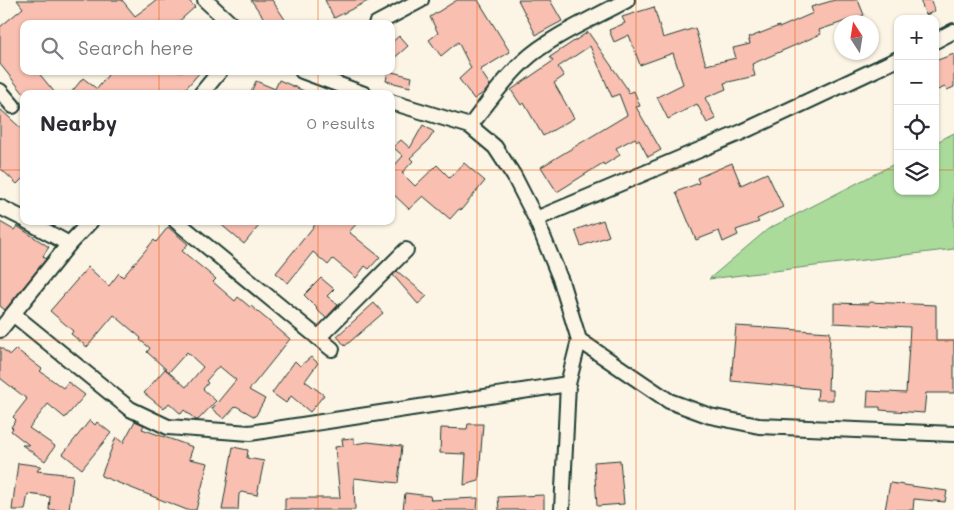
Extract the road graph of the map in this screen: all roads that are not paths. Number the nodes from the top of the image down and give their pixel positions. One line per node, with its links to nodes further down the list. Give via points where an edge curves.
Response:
1 (204, 0): 4 (street)
2 (422, 0): 5 (street)
3 (627, 0): 16 (street, via 543,45 524,60)
4 (226, 20)
5 (384, 20)
6 (954, 31): 7 (street)
7 (939, 39)
8 (896, 60): 19 (street, via 742,132)
9 (217, 75): 11 (street)
10 (313, 75): 12 (street)
11 (204, 90)
12 (353, 90)
13 (0, 91): 15 (street)
14 (395, 103): 16 (street)
15 (13, 106)
16 (470, 126): 19 (street, via 495,147)
17 (0, 207): 18 (street)
18 (20, 217)
19 (536, 219): 28 (street)
20 (34, 225): 23 (street)
21 (87, 225): 23 (street)
22 (181, 225): 27 (street)
23 (70, 244): 25 (street)
24 (406, 250): 27 (street)
25 (13, 314): 26 (street); 30 (street, via 130,409 168,426 250,433)
26 (0, 330)
27 (318, 338): 29 (street)
28 (579, 340): 30 (street); 31 (street, via 669,401 710,416 759,426)
29 (332, 349)
30 (568, 384): 32 (street)
31 (954, 434)
32 (562, 510)

